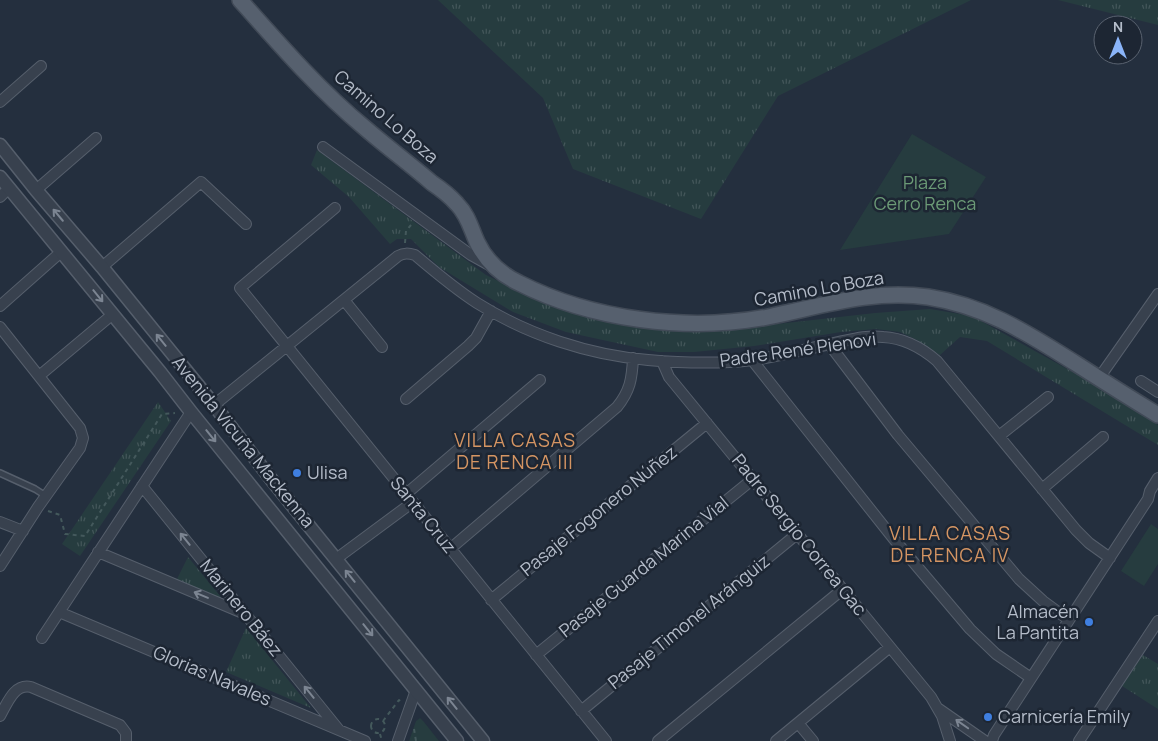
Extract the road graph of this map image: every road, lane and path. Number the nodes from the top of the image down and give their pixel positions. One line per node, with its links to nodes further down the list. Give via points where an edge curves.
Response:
1 (240, 0): 16 (main road, Camino Lo Boza, via 363,127 456,202 482,252)
2 (41, 66): 3 (street)
3 (0, 102)
4 (96, 138): 8 (street)
5 (0, 145): 8 (street, Avenida Vicuña Mackenna)
6 (323, 147): 11 (street, Camino Lo Boza)
7 (0, 177): 9 (street, Avenida Vicuña Mackenna)
8 (36, 190): 15 (street, Avenida Vicuña Mackenna, one-way to 8)
9 (5, 193): 13 (street, Avenida Vicuña Mackenna)
10 (335, 208): 25 (street, Santa Cruz, via 240,288)
11 (419, 216): 14 (path, via 406,231); 16 (street, Camino Lo Boza, via 471,255)
12 (246, 224): 15 (street, via 202,182)
13 (61, 252): 17 (street, Avenida Vicuña Mackenna); 20 (street)
14 (406, 253): 19 (street); 21 (street, Padre René Pienovi, via 414,255)
15 (102, 267): 17 (street); 27 (street, Avenida Vicuña Mackenna, one-way to 15)
16 (496, 269): 33 (main road, Camino Lo Boza, via 532,290 571,303 626,317 674,322 722,322 768,317 878,295 928,297 997,317)
17 (86, 281): 22 (street, Avenida Vicuña Mackenna, one-way to 22)
18 (1158, 294): 33 (street)
19 (344, 300): 25 (street); 26 (street)
20 (0, 306)
21 (491, 312): 28 (street, Padre René Pienovi, via 557,341); 38 (street, via 464,351)
22 (113, 314): 31 (street, Avenida Vicuña Mackenna); 32 (street)
23 (0, 327): 32 (street)
24 (829, 344): 29 (street, Padre René Pienovi); 43 (street, Padre René Pienovi, via 883,336 921,349 937,362); 68 (street, via 898,435 1019,579)
25 (287, 346): 39 (street); 53 (street, Santa Cruz)
26 (382, 347)
27 (176, 358): 31 (street); 39 (street, Avenida Vicuña Mackenna)
28 (633, 358): 30 (street, Padre René Pienovi); 59 (street, via 632,380 617,407)
29 (752, 360): 30 (street, Padre René Pienovi); 73 (street, via 893,538 970,629 996,654)
30 (662, 361): 42 (street, Padre Sergio Correa Gac, via 669,377)
31 (160, 372): 40 (street, Avenida Vicuña Mackenna)
32 (38, 376): 52 (street, via 80,428 83,438 80,448)
33 (1099, 378): 41 (main road, Camino Lo Boza)
34 (540, 380): 53 (street)
35 (1140, 381): 36 (street)
36 (1158, 392)
37 (1048, 397): 43 (street)
38 (406, 399)
39 (214, 406): 47 (street, Avenida Vicuña Mackenna)
40 (191, 412): 49 (street); 51 (street, Avenida Vicuña Mackenna, one-way to 51); 55 (path, via 162,414 84,536 65,534 60,515)
41 (1158, 415)
42 (707, 423): 48 (street, Padre Sergio Correa Gac); 65 (street, Pasaje Fogonero Núñez)
43 (999, 436): 50 (street, Padre René Pienovi)
44 (1103, 437): 50 (street)
45 (0, 473): 52 (lane)
46 (1158, 478): 54 (street, via 1150,491)
47 (271, 479): 51 (street); 62 (street, Avenida Vicuña Mackenna)
48 (752, 479): 58 (street, Padre Sergio Correa Gac); 72 (street, Pasaje Guarda Marina Vial)
49 (142, 486): 60 (street); 67 (street, Marinero Báez, one-way to 49)
50 (1042, 489): 61 (street, Padre René Pienovi, via 1082,536)
51 (256, 491): 74 (street, Avenida Vicuña Mackenna, one-way to 74)
52 (46, 496): 55 (street)
53 (409, 498): 59 (street, Santa Cruz); 62 (street)
54 (1153, 501): 61 (street)
55 (38, 507): 57 (street)
56 (0, 522): 57 (street)
57 (23, 531): 63 (street)
58 (797, 534): 64 (street, Padre Sergio Correa Gac); 77 (street, Pasaje Timonel Aránguiz)
59 (450, 549): 65 (street, Santa Cruz)
60 (98, 552): 66 (street); 67 (street, one-way to 60)
61 (1110, 558): 68 (street)
62 (336, 559): 88 (street, Avenida Vicuña Mackenna, one-way to 62)
63 (0, 566)
64 (842, 589): 71 (street, Padre Sergio Correa Gac); 90 (street)
65 (492, 600): 72 (street, Santa Cruz)
66 (59, 612): 70 (street); 81 (street, Glorias Navales)
67 (246, 614): 81 (street, Marinero Báez, one-way to 67)
68 (1069, 620): 73 (street)
69 (1158, 621): 96 (street)
70 (42, 638)
71 (890, 647): 76 (street, Padre Sergio Correa Gac); 80 (street)
72 (536, 655): 77 (street, Santa Cruz)
73 (1031, 678): 95 (street)
74 (416, 690): 75 (street); 87 (street, Avenida Vicuña Mackenna)
75 (410, 706): 79 (path, via 398,700); 86 (street)
76 (938, 708): 93 (street, Padre Sergio Correa Gac); 94 (street, Padre Sergio Correa Gac, one-way to 76)
77 (581, 711): 89 (street, Santa Cruz)
78 (0, 716): 83 (street, via 15,691 22,686 31,686 120,725)
79 (383, 721): 82 (path, via 385,727); 82 (path, via 377,720 372,724 374,731)
80 (798, 723): 91 (street); 92 (street)
81 (340, 730): 84 (street, Glorias Navales)
82 (380, 732): 85 (path)
83 (126, 737)
84 (365, 741)
85 (382, 741)
86 (398, 741)
87 (457, 741)
88 (483, 741)
89 (606, 741)
90 (658, 741)
91 (776, 741)
92 (812, 741)
93 (950, 741)
94 (985, 741)
95 (992, 741)
96 (1079, 741)

